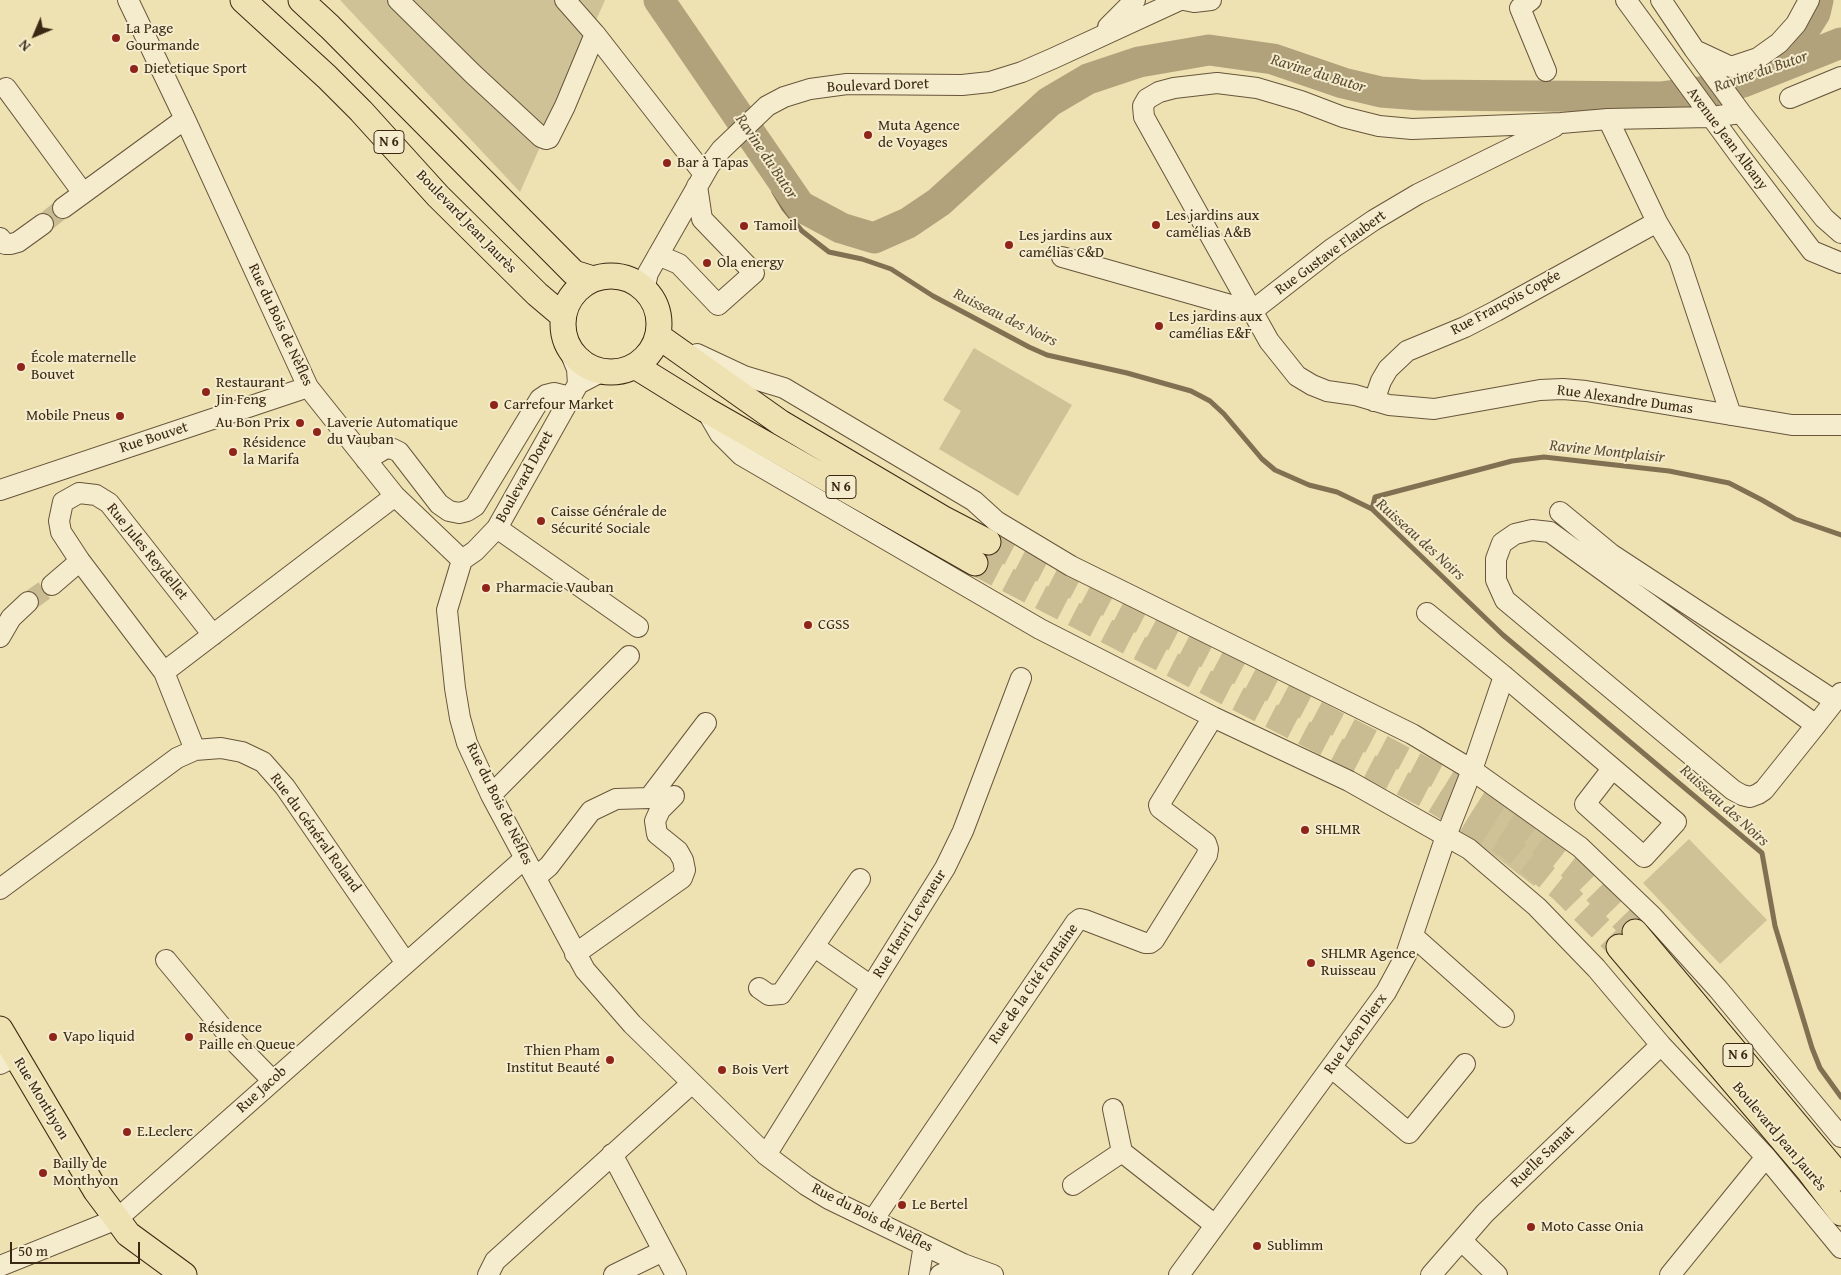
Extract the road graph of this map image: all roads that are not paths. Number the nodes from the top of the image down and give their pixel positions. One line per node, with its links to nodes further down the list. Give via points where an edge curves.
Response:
1 (128, 0): 24 (street, Rue du Bois de Nèfles)
2 (243, 0): 40 (main road, Boulevard Jean Jaurès / N 6, via 327,76 438,196)
3 (301, 0): 37 (main road, N 6, via 574,273)
4 (398, 0): 14 (street, via 472,74 546,139 565,106)
5 (565, 0): 14 (street)
6 (1135, 0): 15 (street, Boulevard Doret)
7 (1180, 0): 15 (street, Boulevard Doret)
8 (1184, 0): 9 (street)
9 (1211, 0)
10 (1626, 0): 22 (street, Avenue Jean Albany)
11 (1661, 0): 16 (street, Avenue Jean Albany)
12 (1809, 0): 16 (street, via 1796,24 1779,43 1758,58 1731,67)
13 (1522, 3): 17 (street)
14 (595, 34): 27 (street)
15 (1100, 36): 27 (street, Boulevard Doret, via 1030,68 990,82 962,85 847,84 784,96 767,106 721,150)
16 (1694, 49): 21 (street, Avenue Jean Albany)
17 (1546, 71)
18 (1841, 77): 20 (street)
19 (6, 88): 28 (street)
20 (1790, 98)
21 (1738, 109): 22 (street, Rue Gustave Flaubert); 32 (street, Avenue Jean Albany, via 1824,218)
22 (1708, 114): 25 (street, Rue Gustave Flaubert); 36 (street, Avenue Jean Albany, via 1812,251)
23 (1144, 117): 26 (street, Rue Gustave Flaubert, via 1143,106 1147,99 1159,92 1217,84 1257,88 1379,126); 39 (street, Rue Alexandre Dumas)
24 (185, 119): 28 (street); 45 (street, Rue du Bois de Nèfles)
25 (1608, 120): 26 (street, Rue Gustave Flaubert); 30 (street)
26 (1561, 124): 39 (street, Rue Gustave Flaubert, via 1418,194 1381,216 1333,248)
27 (701, 180): 34 (street, Boulevard Doret); 34 (street, via 702,219 754,273 718,305 679,264)
28 (83, 194): 29 (street)
29 (63, 208)
30 (1657, 222): 47 (street, Rue François Copée, via 1465,327 1407,351 1388,369); 49 (street, via 1679,259)
31 (43, 224): 33 (street, via 18,242 5,244)
32 (1841, 232)
33 (0, 238)
34 (658, 255): 38 (street, Boulevard Doret)
35 (1062, 257): 39 (street)
36 (1841, 263)
37 (593, 279): 38 (main road, N 6, via 622,277); 40 (main road, via 572,295)
38 (640, 281): 41 (main road, via 656,306)
39 (1252, 311): 47 (street, Rue Alexandre Dumas, via 1269,341 1298,376 1327,391)
40 (563, 316): 42 (main road)
41 (658, 336): 43 (main road, via 652,350); 58 (main road, N 6, via 781,423); 78 (street, via 744,376 784,388 974,501 996,521 1071,566 1412,734)
42 (568, 347): 44 (main road, via 587,366); 46 (street, via 577,369)
43 (635, 366): 44 (main road, via 620,372); 48 (main road, N 6)
44 (601, 372): 46 (street)
45 (308, 387): 51 (street, Rue du Bois de Nèfles); 52 (street, Rue Bouvet)
46 (574, 391): 51 (street, via 554,393 540,399 474,506 467,511 449,511 439,504 399,452 386,448); 57 (street, Boulevard Doret)
47 (1374, 401): 49 (street, Rue Alexandre Dumas, via 1434,409 1540,390 1563,389)
48 (706, 410): 61 (main road, N 6); 73 (street, via 720,434 741,455 1040,629)
49 (1731, 415): 50 (street, Rue Alexandre Dumas, via 1792,425)
50 (1841, 425)
51 (366, 460): 54 (street, Rue du Bois de Nèfles)
52 (55, 470): 53 (street, Rue Bouvet); 55 (street)
53 (0, 490)
54 (395, 496): 59 (street, Rue du Bois de Nèfles); 66 (street)
55 (63, 502): 60 (street, via 60,532); 66 (street, Rue Jules Reydellet, via 80,494 96,495 109,503)
56 (1560, 512): 72 (street, via 1611,554)
57 (497, 528): 59 (street, Boulevard Doret, via 476,552); 65 (street)
58 (988, 542)
59 (462, 560): 79 (street, Rue du Bois de Nèfles, via 447,610 455,688 467,743)
60 (80, 561): 62 (street); 69 (street)
61 (975, 563)
62 (52, 585)
63 (28, 602): 67 (street, via 11,618)
64 (1427, 613): 70 (street)
65 (638, 627)
66 (213, 635): 69 (street)
67 (0, 637)
68 (629, 656): 79 (street)
69 (164, 672): 76 (street)
70 (1504, 676): 77 (street); 78 (street, Rue Léon Dierx)
71 (1021, 678): 91 (street, Rue Henri Leveneur, via 963,831 945,868)
72 (1838, 697): 75 (street)
73 (1214, 717): 81 (street, via 1349,781); 111 (street, Rue de la Cité Fontaine, via 1159,805 1206,843 1208,849 1154,940 1145,943 1085,920 1076,922)
74 (706, 723): 83 (street, via 649,798 616,799 591,811 549,866)
75 (1816, 725): 75 (street, via 1764,790 1750,797 1733,790 1505,600 1496,580 1496,559 1502,543 1515,534 1532,530 1550,532)
76 (195, 750): 85 (street, Rue du Général Roland, via 177,758); 90 (street, Rue du Général Roland, via 221,748 242,752 263,762 285,787)
77 (1612, 769): 77 (street, via 1585,804 1644,857 1676,822)
78 (1472, 770): 81 (street, Rue Léon Dierx); 102 (street, via 1580,847 1652,916 1718,989)
79 (491, 795): 82 (street, Rue du Bois de Nèfles)
80 (674, 796): 88 (street, via 660,810 655,821 657,834 678,851 683,860 685,870 682,878)
81 (1446, 836): 86 (street, Rue Léon Dierx); 95 (street, via 1469,849 1537,907 1596,968)
82 (524, 858): 83 (street, Rue du Bois de Nèfles); 90 (street, Rue Jacob)
83 (536, 877): 88 (street, Rue du Bois de Nèfles)
84 (860, 879): 87 (street)
85 (0, 889)
86 (1413, 936): 93 (street); 98 (street, Rue Léon Dierx, via 1386,992)
87 (815, 947): 91 (street); 92 (street, via 781,994 769,995)
88 (575, 954): 100 (street, Rue du Bois de Nèfles, via 607,997)
89 (166, 960): 99 (street, via 230,1037)
90 (406, 963): 99 (street, Rue Jacob)
91 (871, 986): 105 (street, Rue Henri Leveneur)
92 (760, 988)
93 (1504, 1017)
94 (0, 1029): 96 (main road, Rue Monthyon)
95 (1661, 1045): 106 (street); 113 (street, Ruelle Samat, via 1485,1213)
96 (8, 1060): 110 (main road, Rue Monthyon, via 42,1085 103,1186)
97 (1464, 1064): 98 (street, via 1409,1133)
98 (1332, 1067): 112 (street, Rue Léon Dierx)
99 (273, 1081): 110 (street, Rue Jacob)
100 (692, 1083): 104 (street); 105 (street, Rue du Bois de Nèfles)
101 (1114, 1109): 103 (street)
102 (1841, 1137)
103 (1122, 1152): 108 (street); 112 (street)
104 (612, 1154): 116 (street); 120 (street, via 494,1261)
105 (766, 1154): 111 (street, Rue du Bois de Nèfles, via 806,1185)
106 (1766, 1157): 115 (street); 129 (street)
107 (1841, 1178): 109 (main road, Boulevard Jean Jaurès / N 6, via 1627,939)
108 (1073, 1185)
109 (1841, 1213)
110 (117, 1220): 118 (street, Rue Jacob); 119 (main road, Rue Monthyon, via 135,1239)
111 (873, 1220): 114 (street, Rue du Bois de Nèfles)
112 (1215, 1225): 126 (street, Rue Léon Dierx)
113 (1462, 1241): 127 (street, Ruelle Samat); 128 (street)
114 (924, 1245): 117 (street, Rue du Bois de Nèfles); 123 (street)
115 (1841, 1248)
116 (663, 1251): 121 (street); 122 (street)
117 (963, 1264): 124 (street); 125 (street, Rue du Bois de Nèfles)
118 (0, 1266)
119 (184, 1275)
120 (488, 1275)
121 (614, 1275)
122 (676, 1275)
123 (918, 1275)
124 (940, 1275)
125 (993, 1275)
126 (1180, 1275)
127 (1431, 1275)
128 (1497, 1275)
129 (1670, 1275)

